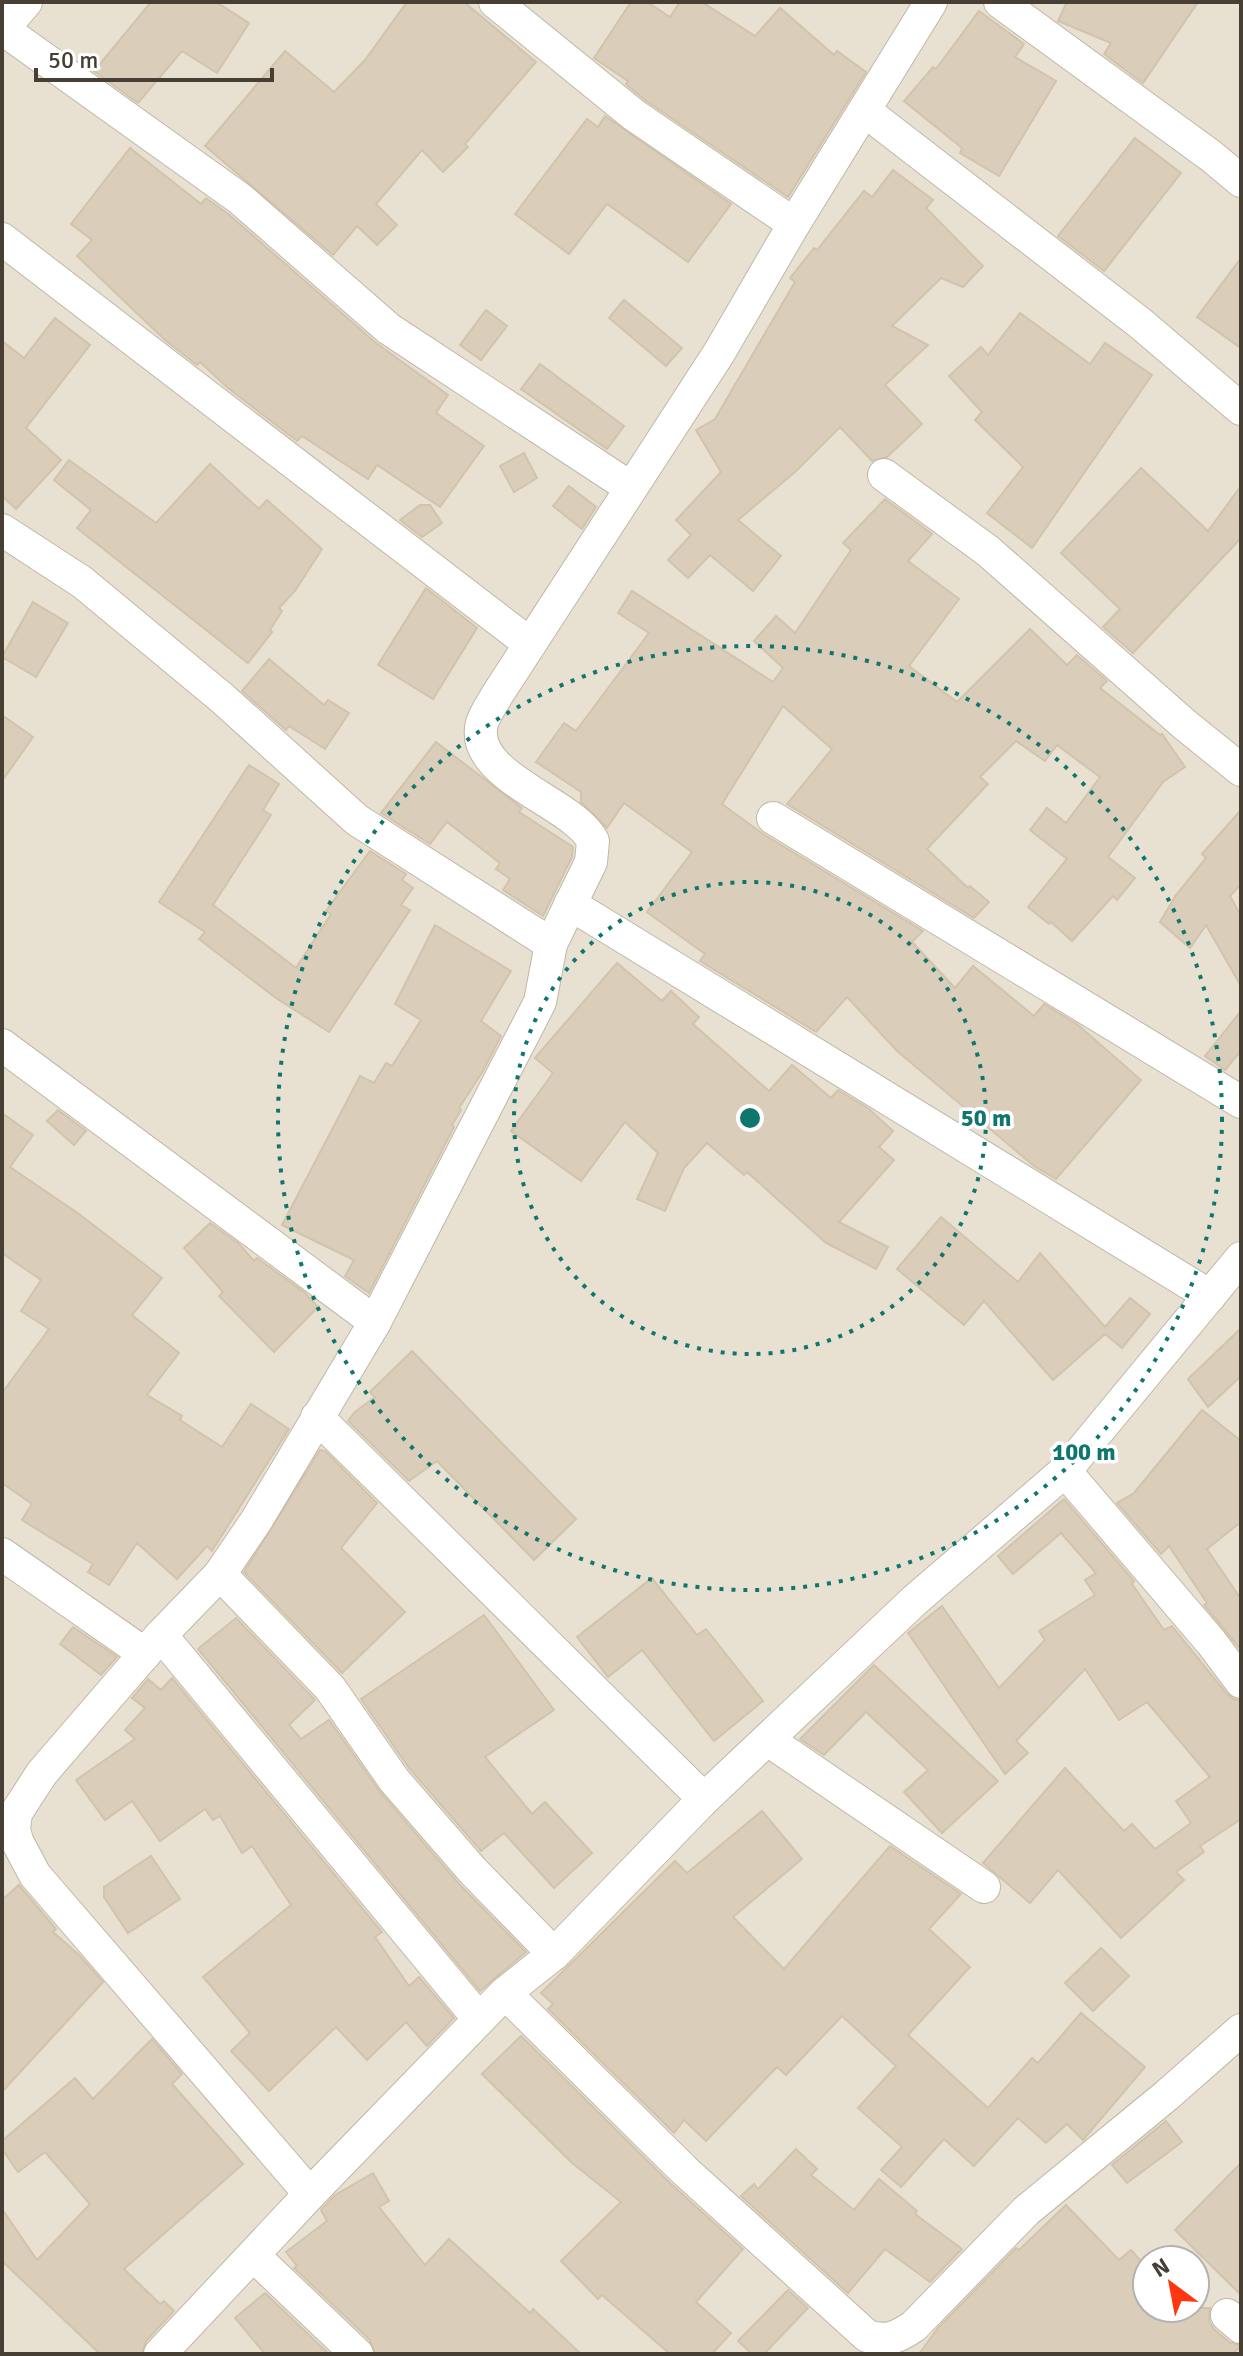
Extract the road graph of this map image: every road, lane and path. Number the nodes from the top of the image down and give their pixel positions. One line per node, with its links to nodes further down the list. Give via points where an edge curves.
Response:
1 (26, 2): 5 (street)
2 (495, 2): 8 (street, via 634,115)
3 (931, 2): 6 (street)
4 (1000, 2): 7 (street)
5 (3, 30): 12 (street, via 239,198 389,329)
6 (865, 111): 8 (street); 10 (street, via 1140,323)
7 (1241, 181)
8 (794, 224): 12 (street)
9 (2, 239): 14 (street)
10 (1241, 409)
11 (884, 475): 15 (street, via 988,551)
12 (631, 488): 14 (street)
13 (2, 530): 18 (street, via 82,582 357,820)
14 (530, 644): 17 (street, via 482,723 482,734 496,765 589,833 591,862)
15 (1241, 770)
16 (773, 818): 20 (street)
17 (570, 904): 18 (street); 22 (street)
18 (551, 944): 23 (street, via 540,1002)
19 (2, 1045): 23 (street)
20 (1241, 1102)
21 (1241, 1258): 22 (street)
22 (1210, 1296): 25 (street)
23 (375, 1322): 24 (street)
24 (317, 1417): 27 (street); 31 (street)
25 (1065, 1471): 29 (street); 30 (street, via 915,1600)
26 (2, 1554): 28 (street)
27 (220, 1574): 28 (street); 33 (street, via 330,1688 394,1780)
28 (153, 1644): 35 (street); 37 (street, via 42,1773 16,1813 17,1841 35,1875)
29 (1241, 1682)
30 (768, 1740): 31 (street); 32 (street)
31 (704, 1799): 33 (street)
32 (984, 1887)
33 (554, 1954): 34 (street)
34 (505, 1993): 35 (street); 36 (street, via 706,2190 867,2336 886,2340 914,2326 1026,2211)
35 (479, 2019): 37 (street)
36 (1241, 2030)
37 (310, 2194): 38 (street)
38 (253, 2255): 39 (street); 40 (street)
39 (160, 2354)
40 (357, 2354)

